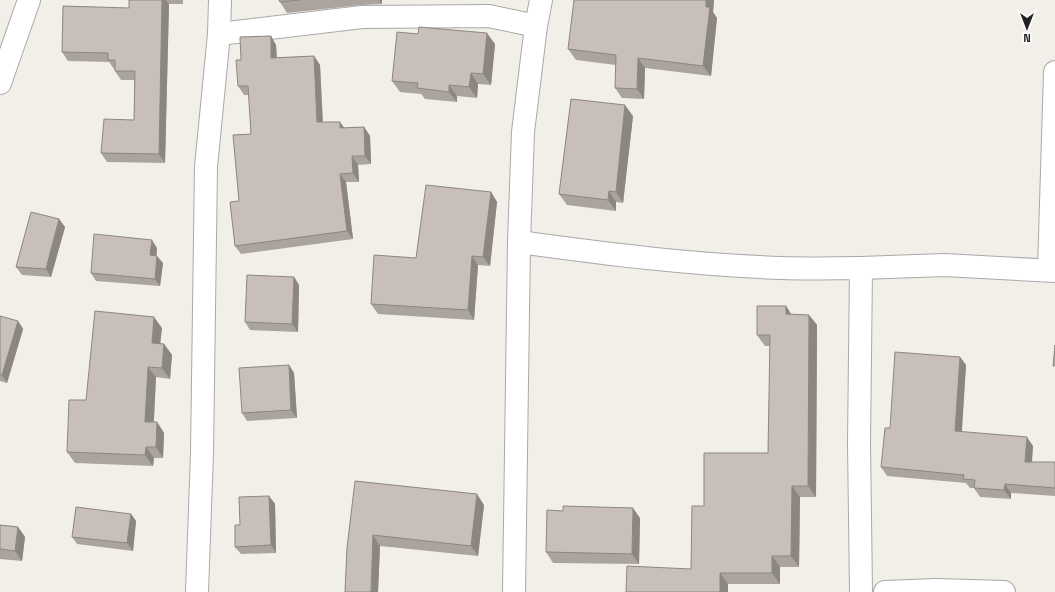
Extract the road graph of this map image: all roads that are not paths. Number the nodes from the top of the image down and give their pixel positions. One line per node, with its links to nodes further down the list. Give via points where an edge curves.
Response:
1 (29, 0): 7 (street)
2 (220, 0): 5 (street)
3 (541, 0): 4 (street)
4 (536, 26): 5 (street, via 489,16 362,17); 8 (street, via 523,132)
5 (219, 34): 11 (street, via 206,167 202,453)
6 (1055, 72): 10 (street)
7 (0, 82)
8 (519, 242): 9 (street, via 594,253 687,262 782,268); 12 (street)
9 (862, 268): 10 (street, via 944,265); 13 (street, via 859,443)
10 (1052, 270)
11 (197, 592)
12 (514, 592)
13 (861, 592)
14 (885, 592): 15 (street)
15 (1004, 592)

